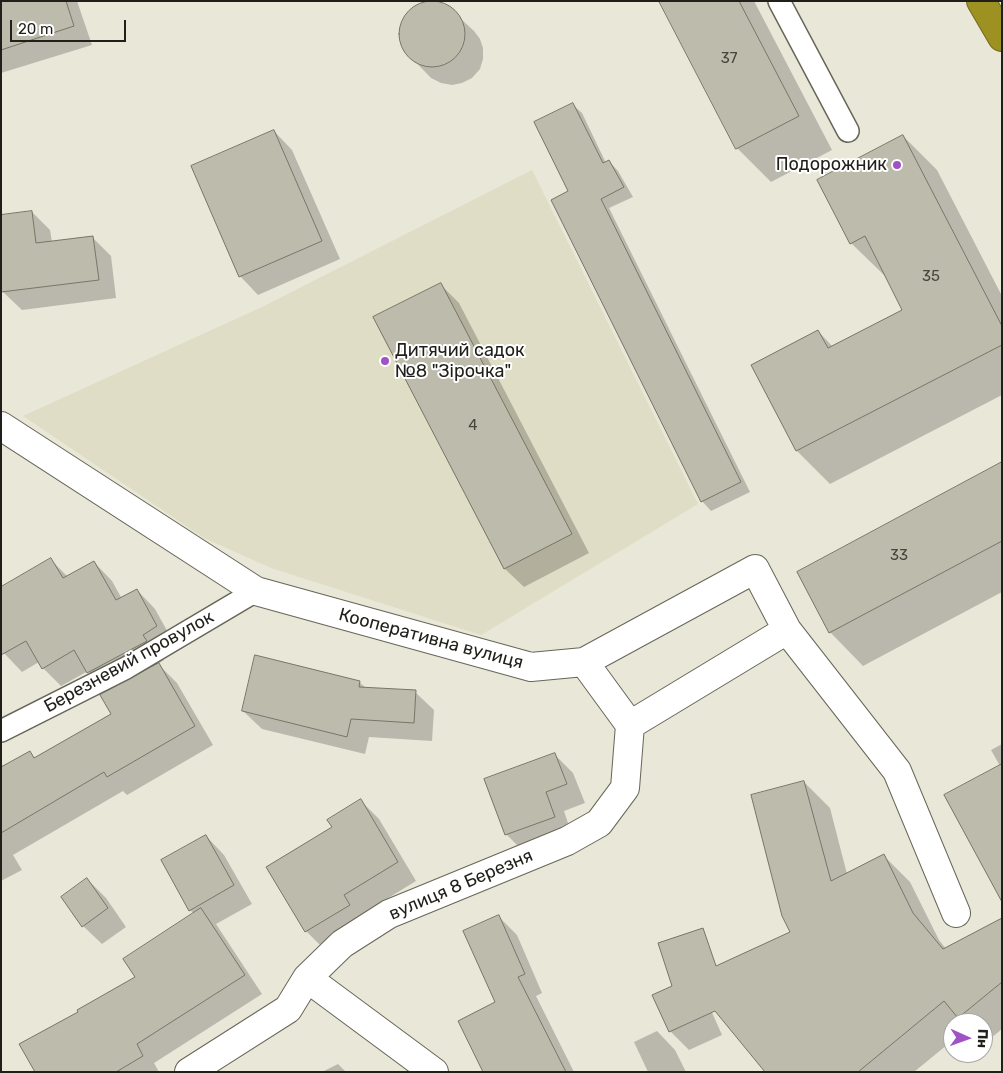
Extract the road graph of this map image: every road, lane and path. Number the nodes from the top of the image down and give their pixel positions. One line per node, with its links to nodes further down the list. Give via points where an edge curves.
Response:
1 (778, 1): 4 (lane)
2 (981, 1): 3 (highway)
3 (1002, 37)
4 (848, 131)
5 (1, 426): 6 (street, Кооперативна вулиця)
6 (256, 591): 8 (street, Кооперативна вулиця, via 531,667); 10 (lane, Березневий провулок, via 126,668)
7 (788, 630): 8 (street, Кооперативна вулиця, via 755,569); 9 (street); 11 (street, via 897,771)
8 (584, 662): 9 (street)
9 (630, 725): 12 (street, вулиця 8 Березня, via 625,788 599,823 567,841 389,914 342,944)
10 (1, 731)
11 (956, 913)
12 (307, 978): 13 (street, вулиця 8 Березня, via 288,1009); 14 (street)
13 (189, 1072)
14 (434, 1072)

